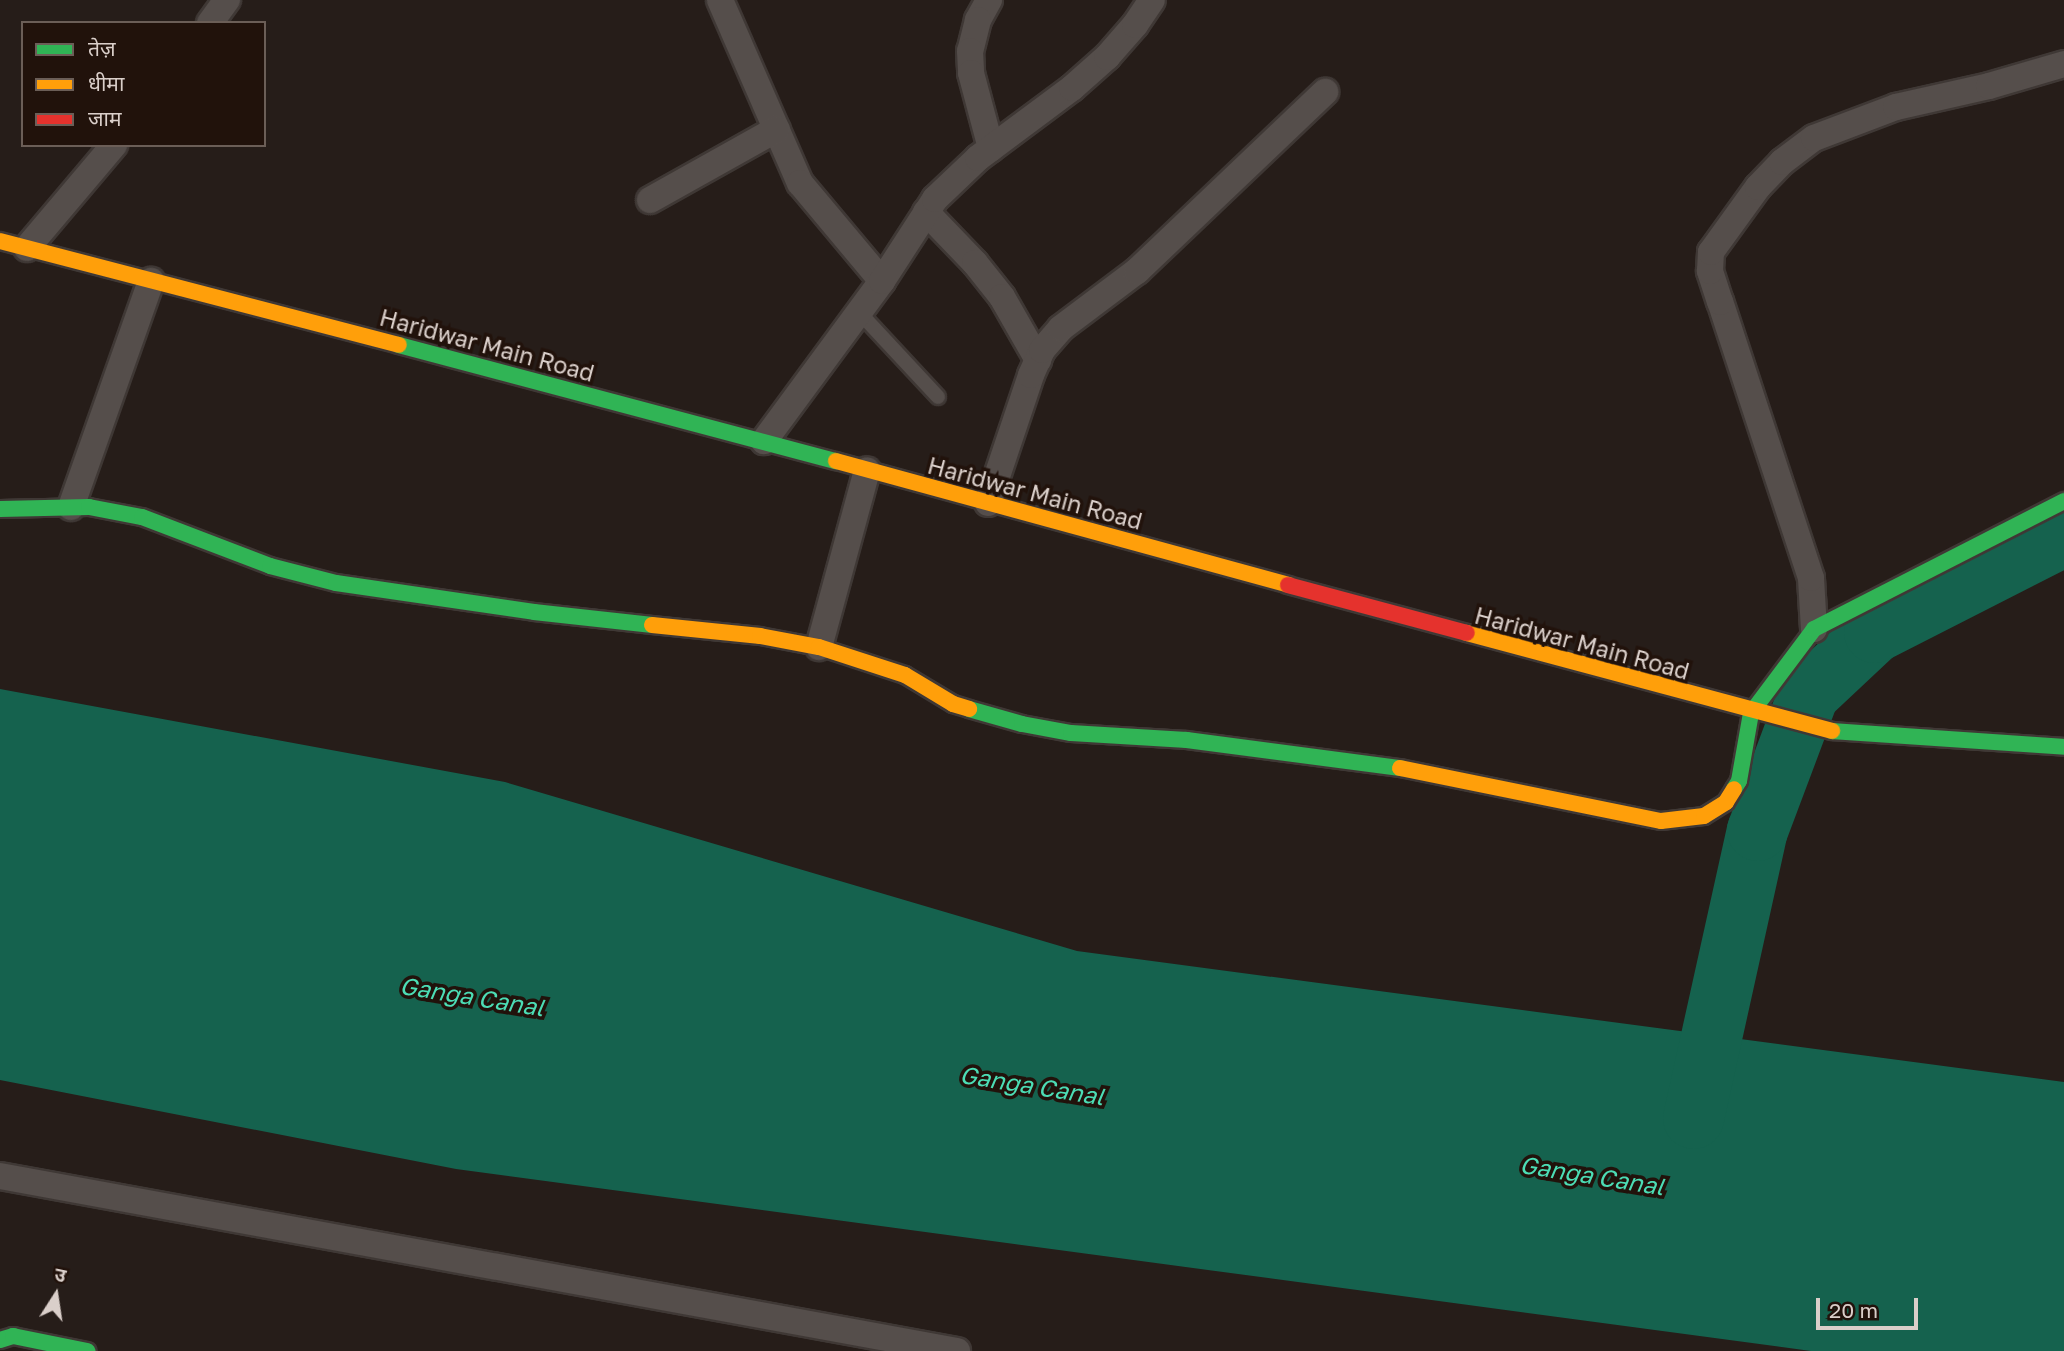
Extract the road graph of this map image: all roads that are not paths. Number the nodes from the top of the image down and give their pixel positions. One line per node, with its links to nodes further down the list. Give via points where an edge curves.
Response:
1 (227, 0): 5 (street)
2 (720, 0): 8 (street)
3 (989, 0): 10 (street, via 970,51 971,73)
4 (1152, 0): 10 (street, via 1107,57)
5 (211, 21)
6 (2064, 64): 26 (street, via 1896,107 1814,138 1758,187 1711,252 1710,271 1811,578)
7 (1325, 92): 18 (street, via 1137,271 1060,328)
8 (777, 129): 11 (street); 16 (street, via 800,183)
9 (112, 147): 14 (street)
10 (991, 148): 12 (street)
11 (650, 200)
12 (926, 212): 16 (street); 18 (street, via 1002,297)
13 (0, 241): 14 (street, Haridwar Main Road)
14 (27, 248): 15 (street, Haridwar Main Road)
15 (151, 281): 20 (street, Haridwar Main Road); 24 (street)
16 (882, 281): 17 (street)
17 (859, 312): 19 (lane); 20 (street)
18 (1038, 360): 23 (street)
19 (938, 397)
20 (764, 441): 21 (street, Haridwar Main Road)
21 (867, 470): 23 (street, Haridwar Main Road); 27 (street)
22 (2064, 501): 26 (street)
23 (988, 503): 28 (street, Haridwar Main Road)
24 (71, 507): 25 (street); 27 (street, via 142,517 270,566 336,583)
25 (0, 509)
26 (1814, 629): 28 (street)
27 (819, 647): 28 (street, via 905,675 953,704 1021,724 1071,733 1187,740 1346,759 1661,821 1704,816 1726,802 1739,781)
28 (1751, 713): 29 (street, Haridwar Main Road, via 1820,730)
29 (2064, 747)
30 (0, 1176): 33 (street)
31 (0, 1340): 32 (street, via 13,1336)
32 (87, 1351)
33 (957, 1351)

